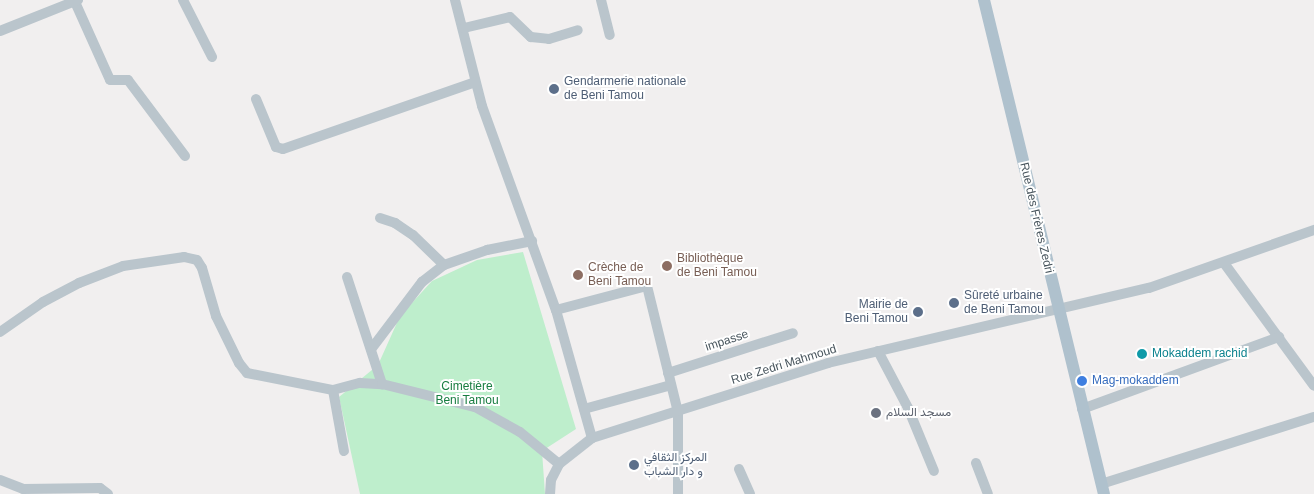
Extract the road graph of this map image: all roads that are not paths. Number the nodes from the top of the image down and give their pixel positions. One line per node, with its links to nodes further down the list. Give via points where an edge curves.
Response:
1 (183, 0): 10 (street)
2 (455, 0): 6 (street)
3 (601, 0): 9 (street)
4 (984, 0): 20 (main road, Rue des Frères Zedri)
5 (77, 1): 8 (street); 13 (street, via 110,80 128,80)
6 (464, 28): 7 (street, via 510,17 532,37 548,39); 11 (street)
7 (578, 30)
8 (0, 31)
9 (610, 35)
10 (212, 57)
11 (475, 82): 12 (street, via 283,149 276,147); 16 (street)
12 (256, 99)
13 (185, 156)
14 (380, 218): 18 (street, via 414,235)
15 (1314, 230): 17 (street, Rue Zedri Mahmoud)
16 (532, 242): 18 (street, via 487,250); 21 (street)
17 (1224, 263): 20 (street, Rue Zedri Mahmoud, via 1149,288); 24 (street)
18 (444, 265): 25 (street, via 422,282)
19 (346, 276): 25 (street)
20 (1058, 309): 26 (street, Rue Zedri Mahmoud); 33 (main road, Rue des Frères Zedri)
21 (556, 310): 27 (street, via 647,286); 32 (street)
22 (0, 332): 31 (street, via 43,302 105,273 123,266 184,257 197,260 202,268 216,316 239,363 247,372)
23 (794, 333): 27 (street, impasse)
24 (1279, 337): 30 (street); 33 (street)
25 (372, 348): 28 (street)
26 (878, 351): 34 (street, Rue Zedri Mahmoud); 41 (street, via 908,408)
27 (668, 373): 29 (street)
28 (382, 384): 31 (street, via 360,383); 39 (street, via 475,407 520,432)
29 (670, 386): 32 (street); 34 (street)
30 (1314, 386)
31 (333, 390): 37 (street)
32 (584, 409): 36 (street)
33 (1082, 409): 43 (main road, Rue des Frères Zedri)
34 (678, 412): 36 (street, Rue Zedri Mahmoud); 46 (street)
35 (1314, 418): 43 (street)
36 (592, 438): 39 (street, Rue Zedri Mahmoud)
37 (344, 451)
38 (976, 463): 48 (street)
39 (559, 464): 45 (street, via 551,480)
40 (739, 469): 47 (street)
41 (934, 471)
42 (0, 480): 44 (street, via 23,489 100,488)
43 (1102, 489)
44 (108, 494)
45 (550, 494)
46 (678, 494)
47 (750, 494)
48 (988, 494)

